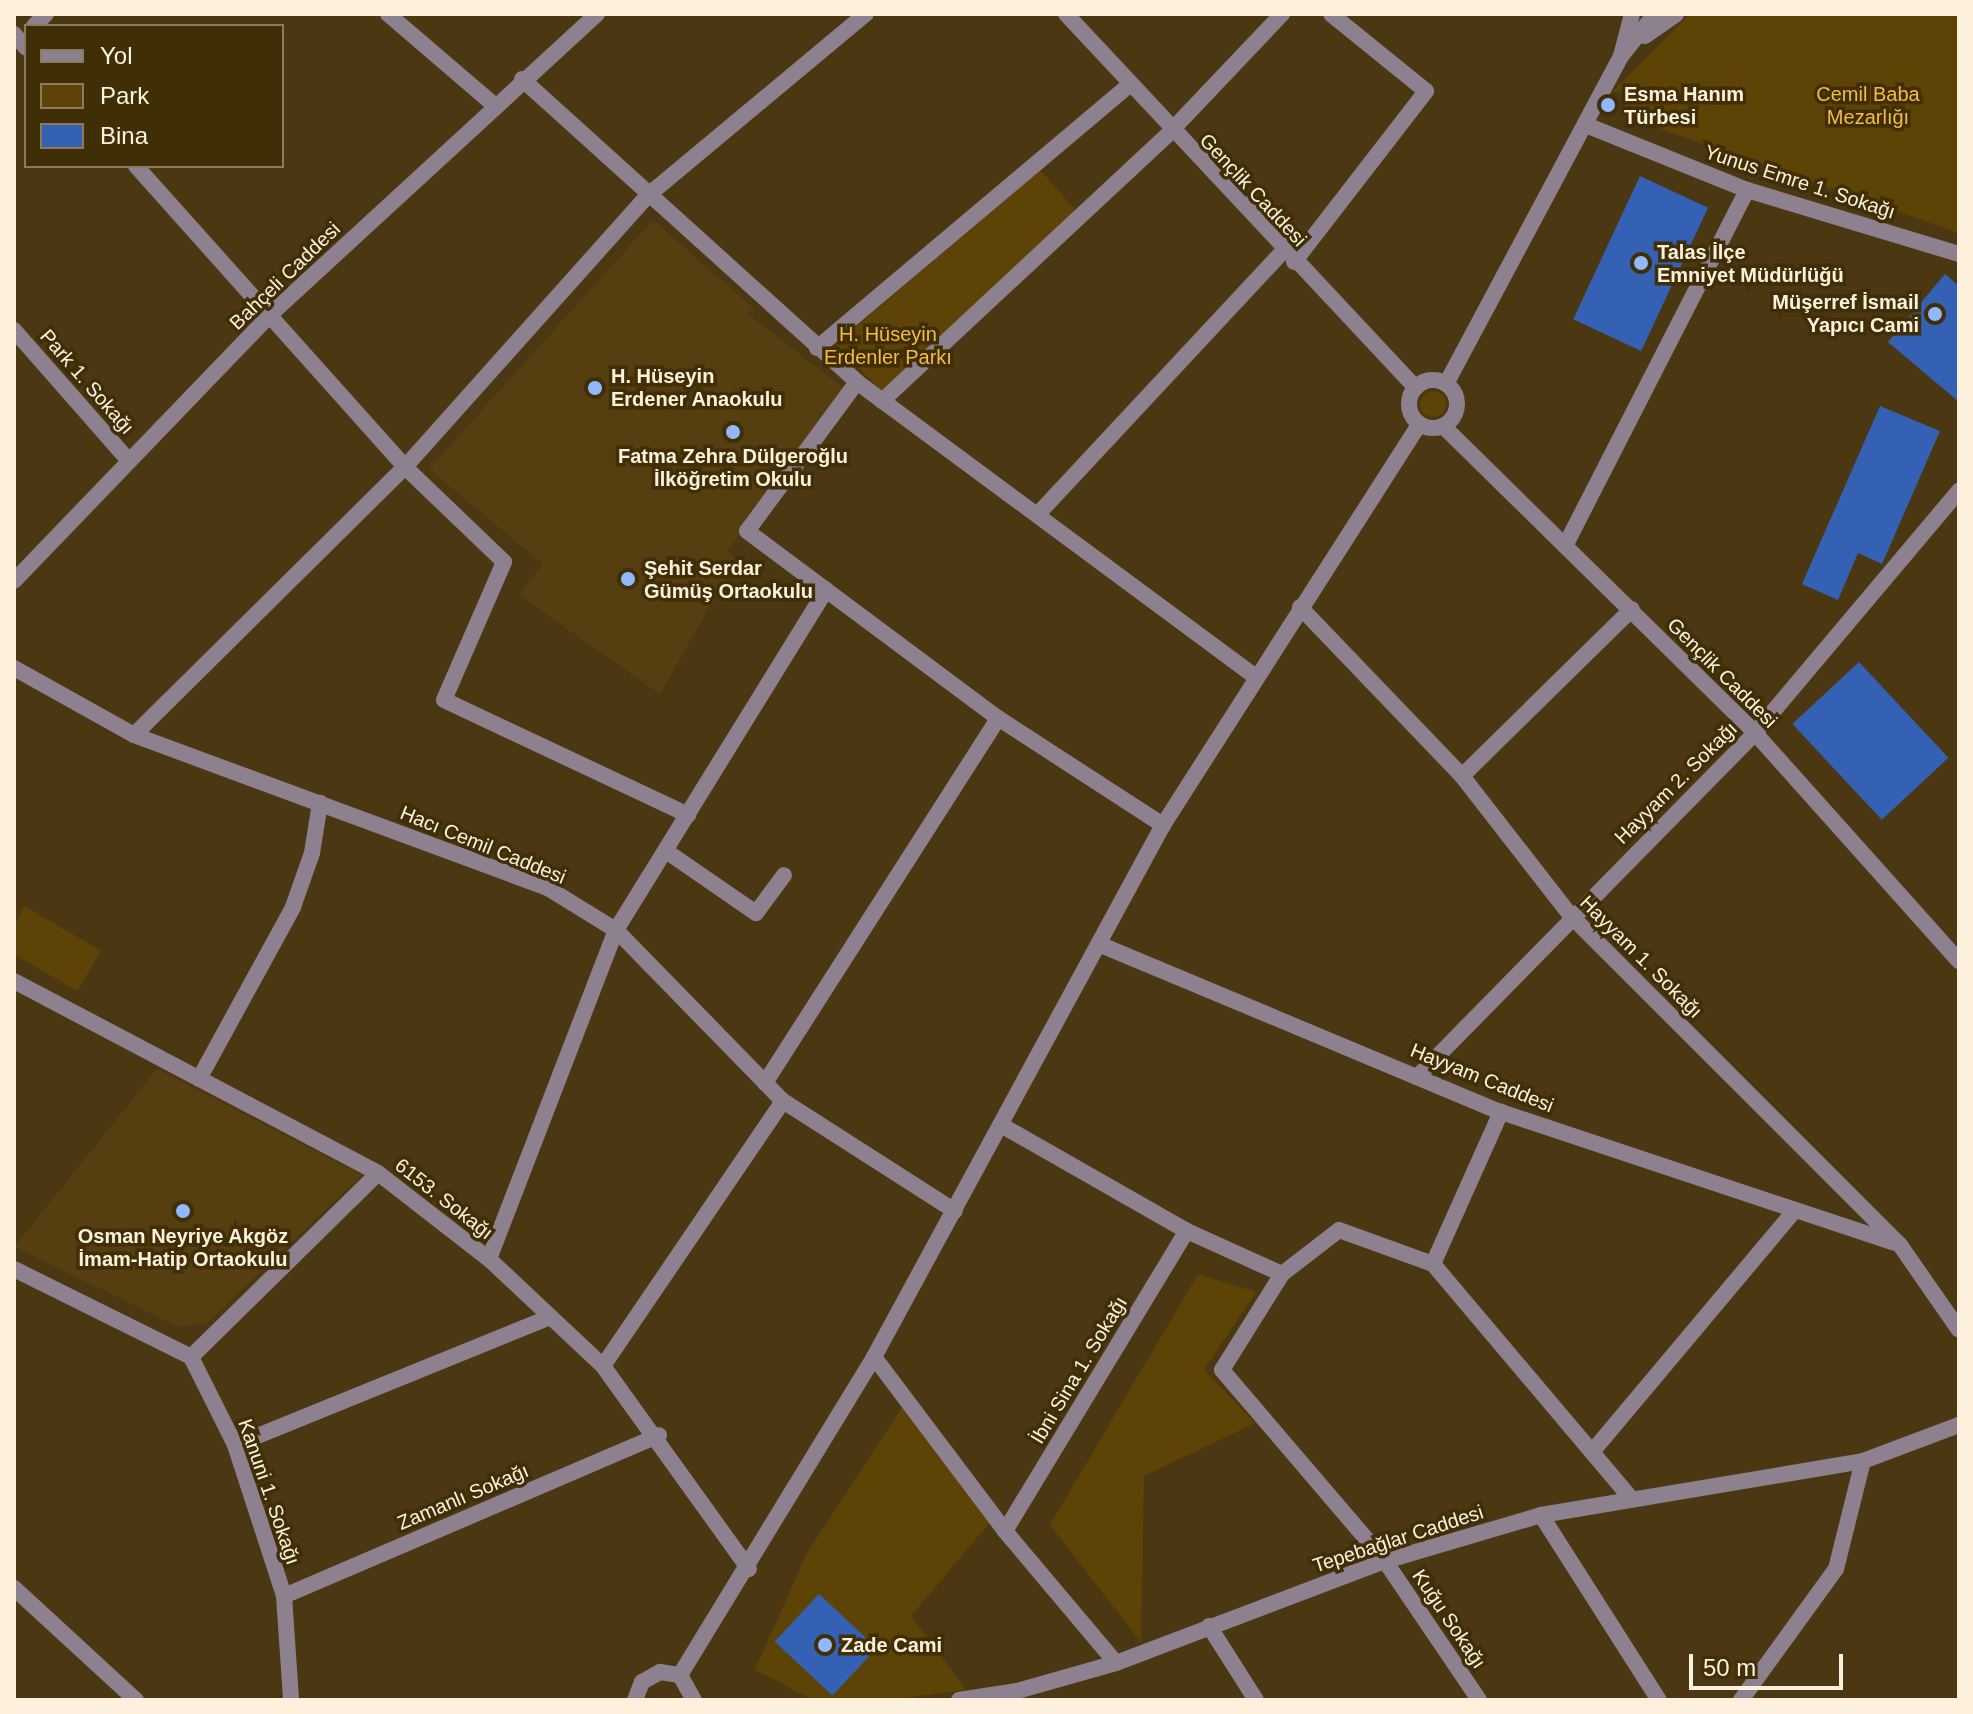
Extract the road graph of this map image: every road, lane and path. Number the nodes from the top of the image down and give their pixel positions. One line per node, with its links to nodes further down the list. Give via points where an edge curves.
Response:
1 (388, 14): 14 (street)
2 (597, 14): 12 (street, Bahçeli Caddesi)
3 (866, 14): 19 (street)
4 (1066, 14): 13 (street, Gençlik Caddesi)
5 (1282, 14): 16 (street)
6 (1331, 14): 21 (street, via 1426,91)
7 (1632, 14): 11 (street)
8 (1655, 14): 10 (street)
9 (1676, 14): 10 (street)
10 (1640, 39): 11 (street)
11 (1621, 56): 15 (street)
12 (522, 79): 14 (street, Bahçeli Caddesi); 19 (street)
13 (1129, 85): 16 (street, Gençlik Caddesi); 24 (street)
14 (494, 105): 22 (street, Bahçeli Caddesi)
15 (1586, 125): 18 (street, Yunus Emre 1. Sokağı); 26 (street)
16 (1170, 132): 21 (street, Gençlik Caddesi); 28 (street)
17 (138, 168): 22 (street)
18 (1747, 190): 20 (street, Yunus Emre 1. Sokağı); 35 (street)
19 (646, 197): 24 (street); 32 (street)
20 (1959, 254)
21 (1288, 257): 27 (street, Gençlik Caddesi); 34 (street)
22 (273, 312): 31 (street, Bahçeli Caddesi); 32 (street)
23 (14, 330): 31 (street, Park 1. Sokağı)
24 (817, 348): 25 (street)
25 (857, 382): 28 (street); 37 (street, via 747,531)
26 (1446, 384): 27 (street, via 1430,380); 30 (street, via 1457,406)
27 (1416, 388): 29 (street, via 1410,411)
28 (882, 401): 34 (street)
29 (1419, 424): 30 (street); 38 (street)
30 (1443, 426): 35 (street, Gençlik Caddesi)
31 (129, 461): 36 (street, Bahçeli Caddesi)
32 (405, 467): 44 (street); 47 (street, via 504,562 444,700)
33 (1959, 491): 43 (street, Hayyam 2. Sokağı)
34 (1038, 514): 41 (street)
35 (1565, 546): 39 (street, Gençlik Caddesi)
36 (14, 581)
37 (826, 590): 42 (street); 47 (street)
38 (1300, 607): 41 (street); 45 (street, Hayyam 1. Sokağı)
39 (1632, 609): 43 (street, Gençlik Caddesi); 45 (street)
40 (14, 668): 44 (street, Hacı Cemil Caddesi)
41 (1256, 677): 48 (street)
42 (998, 718): 48 (street); 58 (street)
43 (1755, 733): 51 (street, Hayyam 2. Sokağı); 54 (street, Gençlik Caddesi)
44 (134, 735): 46 (street, Hacı Cemil Caddesi)
45 (1462, 776): 51 (street, Hayyam 1. Sokağı)
46 (320, 803): 52 (street, Hacı Cemil Caddesi, via 546,887); 57 (street, via 312,853 293,907)
47 (688, 815): 49 (street)
48 (1163, 825): 53 (street)
49 (666, 851): 50 (street, via 756,913); 52 (street)
50 (784, 875)
51 (1571, 916): 56 (street, Hayyam 2. Sokağı); 66 (street, Hayyam 1. Sokağı)
52 (616, 930): 58 (street, Hacı Cemil Caddesi); 67 (street)
53 (1101, 945): 56 (street, Hayyam Caddesi); 61 (street)
54 (1959, 961)
55 (14, 981): 57 (street, 6153. Sokağı)
56 (1420, 1074): 60 (street, Hayyam Caddesi)
57 (199, 1079): 62 (street, 6153. Sokağı)
58 (765, 1083): 59 (street, Hacı Cemil Caddesi)
59 (783, 1101): 64 (street, Hacı Cemil Caddesi); 75 (street)
60 (1501, 1112): 63 (street, Hayyam Caddesi); 68 (street)
61 (1001, 1125): 64 (street); 65 (street)
62 (378, 1173): 67 (street, 6153. Sokağı); 73 (street)
63 (1795, 1210): 66 (street, Hayyam Caddesi); 79 (street)
64 (955, 1211): 74 (street)
65 (1187, 1231): 70 (street); 83 (street, İbni Sina 1. Sokağı)
66 (1900, 1245): 72 (street, Hayyam 1. Sokağı)
67 (489, 1259): 71 (street, 6153. Sokağı)
68 (1433, 1264): 70 (street, via 1339,1230); 79 (street)
69 (14, 1269): 73 (street)
70 (1282, 1274): 84 (street, Kuğu Sokağı, via 1222,1370)
71 (550, 1317): 75 (street, 6153. Sokağı); 78 (street)
72 (1959, 1330)
73 (191, 1357): 78 (street, Kanuni 1. Sokağı)
74 (874, 1357): 83 (street); 85 (street)
75 (603, 1366): 77 (street, 6153. Sokağı)
76 (1959, 1425): 80 (street, Tepebağlar Caddesi)
77 (659, 1435): 85 (street, 6153. Sokağı); 87 (street, Zamanlı Sokağı)
78 (235, 1445): 87 (street, Kanuni 1. Sokağı)
79 (1592, 1452): 81 (street)
80 (1863, 1461): 81 (street, Tepebağlar Caddesi); 100 (street, via 1836,1569)
81 (1631, 1498): 82 (street, Tepebağlar Caddesi)
82 (1541, 1515): 84 (street, Tepebağlar Caddesi); 99 (street)
83 (1005, 1531): 89 (street)
84 (1385, 1561): 88 (street, Tepebağlar Caddesi); 98 (street, Kuğu Sokağı)
85 (749, 1569): 90 (street)
86 (14, 1588): 92 (street)
87 (284, 1596): 93 (street, Kanuni 1. Sokağı)
88 (1209, 1626): 89 (street, Tepebağlar Caddesi); 97 (street)
89 (1116, 1663): 91 (street, Tepebağlar Caddesi)
90 (680, 1675): 94 (street, via 650,1675); 95 (street)
91 (1020, 1696): 96 (street, Tepebağlar Caddesi)
92 (136, 1700)
93 (291, 1700)
94 (635, 1700)
95 (694, 1700)
96 (959, 1700)
97 (1256, 1700)
98 (1479, 1700)
99 (1659, 1700)
100 (1741, 1700)

